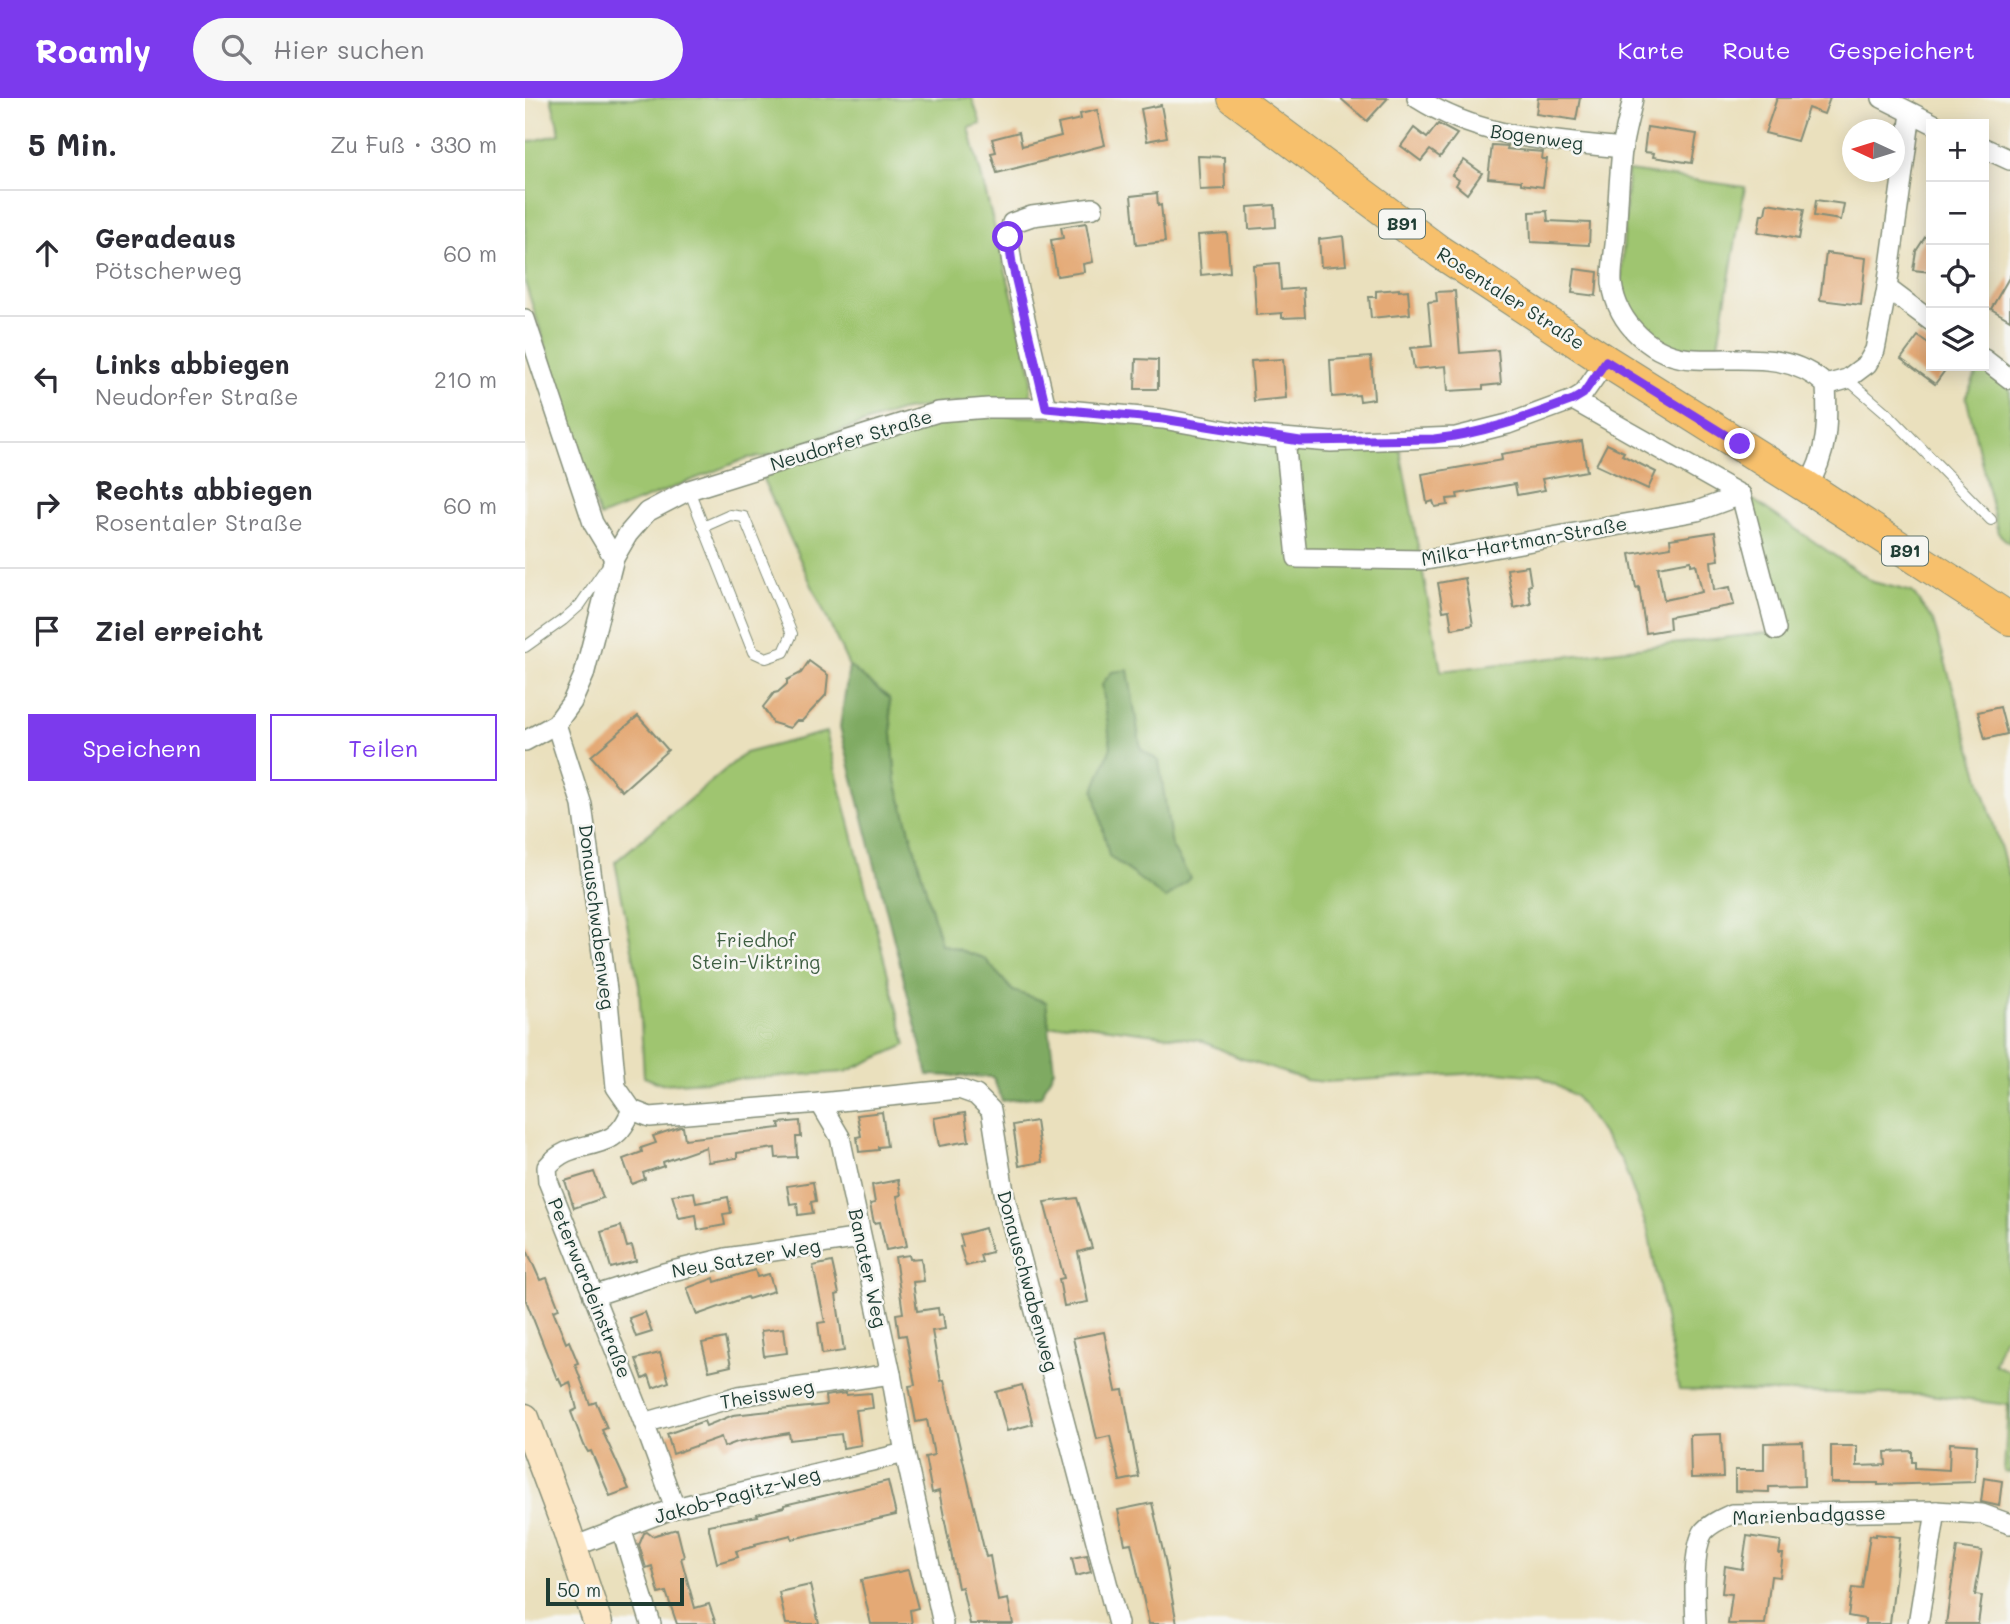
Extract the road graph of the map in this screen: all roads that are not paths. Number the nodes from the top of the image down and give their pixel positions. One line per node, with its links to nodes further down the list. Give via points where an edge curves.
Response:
1 (1234, 98): 14 (main road, Rosentaler Straße / B91, via 1272,120 1440,252)
2 (1417, 98): 7 (street, Bogenweg, via 1492,132)
3 (1633, 98): 7 (street)
4 (1882, 98): 5 (street)
5 (1910, 113): 6 (street); 11 (street)
6 (1926, 120)
7 (1623, 148): 18 (street, via 1612,282 1620,312 1636,334 1652,346 1691,359 1790,363 1812,372)
8 (1989, 150): 9 (street)
9 (2010, 160)
10 (1093, 208): 20 (street, via 1012,223 1008,237)
11 (1887, 288): 12 (street); 16 (street, via 1875,350 1867,364)
12 (1926, 317)
13 (525, 319): 27 (street, via 593,523)
14 (1606, 361): 19 (street, Neudorfer Straße, via 1583,394); 22 (main road, Rosentaler Straße / B91)
15 (1989, 363): 17 (street)
16 (1847, 379): 18 (street); 25 (lane, via 1890,416)
17 (2010, 379)
18 (1826, 385): 22 (street, via 1825,446)
19 (1573, 400): 21 (street, Neudorfer Straße, via 1456,437 1331,442); 24 (street)
20 (1046, 408): 21 (street, Neudorfer Straße, via 1163,419); 23 (street, Neudorfer Straße, via 937,412)
21 (1285, 439): 24 (street, Milka-Hartman-Straße, via 1297,558 1426,560 1697,511)
22 (1807, 487): 28 (main road, Rosentaler Straße / B91)
23 (688, 491): 26 (lane); 27 (street, Neudorfer Straße, via 647,512)
24 (1741, 495): 29 (street)
25 (1991, 520)
26 (703, 527): 26 (lane, via 753,652 767,658 785,652 792,634 744,517 730,515)
27 (614, 558): 30 (lane, via 580,605); 31 (street, Neudorfer Straße, via 584,675)
28 (2010, 619)
29 (1776, 629)
30 (525, 646)
31 (556, 724): 32 (street); 34 (street, Donauschwabenweg, via 583,804 616,1087)
32 (525, 741)
33 (820, 1103): 34 (street, via 650,1117); 35 (street, Banater Weg, via 840,1137); 49 (street, Donauschwabenweg, via 959,1089 976,1094 991,1110 1005,1198)
34 (632, 1110): 36 (street, Peterwardeinstraße, via 613,1137 557,1155 547,1167 548,1181)
35 (861, 1238): 36 (street, Neu Satzer Weg, via 726,1258); 37 (street, Banater Weg)
36 (593, 1296): 39 (street, Peterwardeinstraße)
37 (891, 1374): 39 (street, Theissweg, via 739,1396); 40 (street, Banater Weg)
38 (525, 1418): 45 (main road)
39 (644, 1423): 41 (street, Peterwardeinstraße)
40 (905, 1453): 41 (street, Jakob-Pagitz-Weg); 48 (street, Banater Weg)
41 (675, 1508): 44 (street, Jakob-Pagitz-Weg)
42 (1936, 1511): 43 (street, Marienbadgasse, via 1982,1514); 50 (street, Marienbadgasse, via 1732,1514 1717,1521 1704,1532 1697,1550); 51 (street)
43 (2010, 1524)
44 (621, 1528): 45 (street, Jakob-Pagitz-Weg); 47 (street)
45 (573, 1547): 46 (main road)
46 (598, 1624)
47 (651, 1624)
48 (943, 1624)
49 (1118, 1624)
50 (1696, 1624)
51 (1918, 1624)

